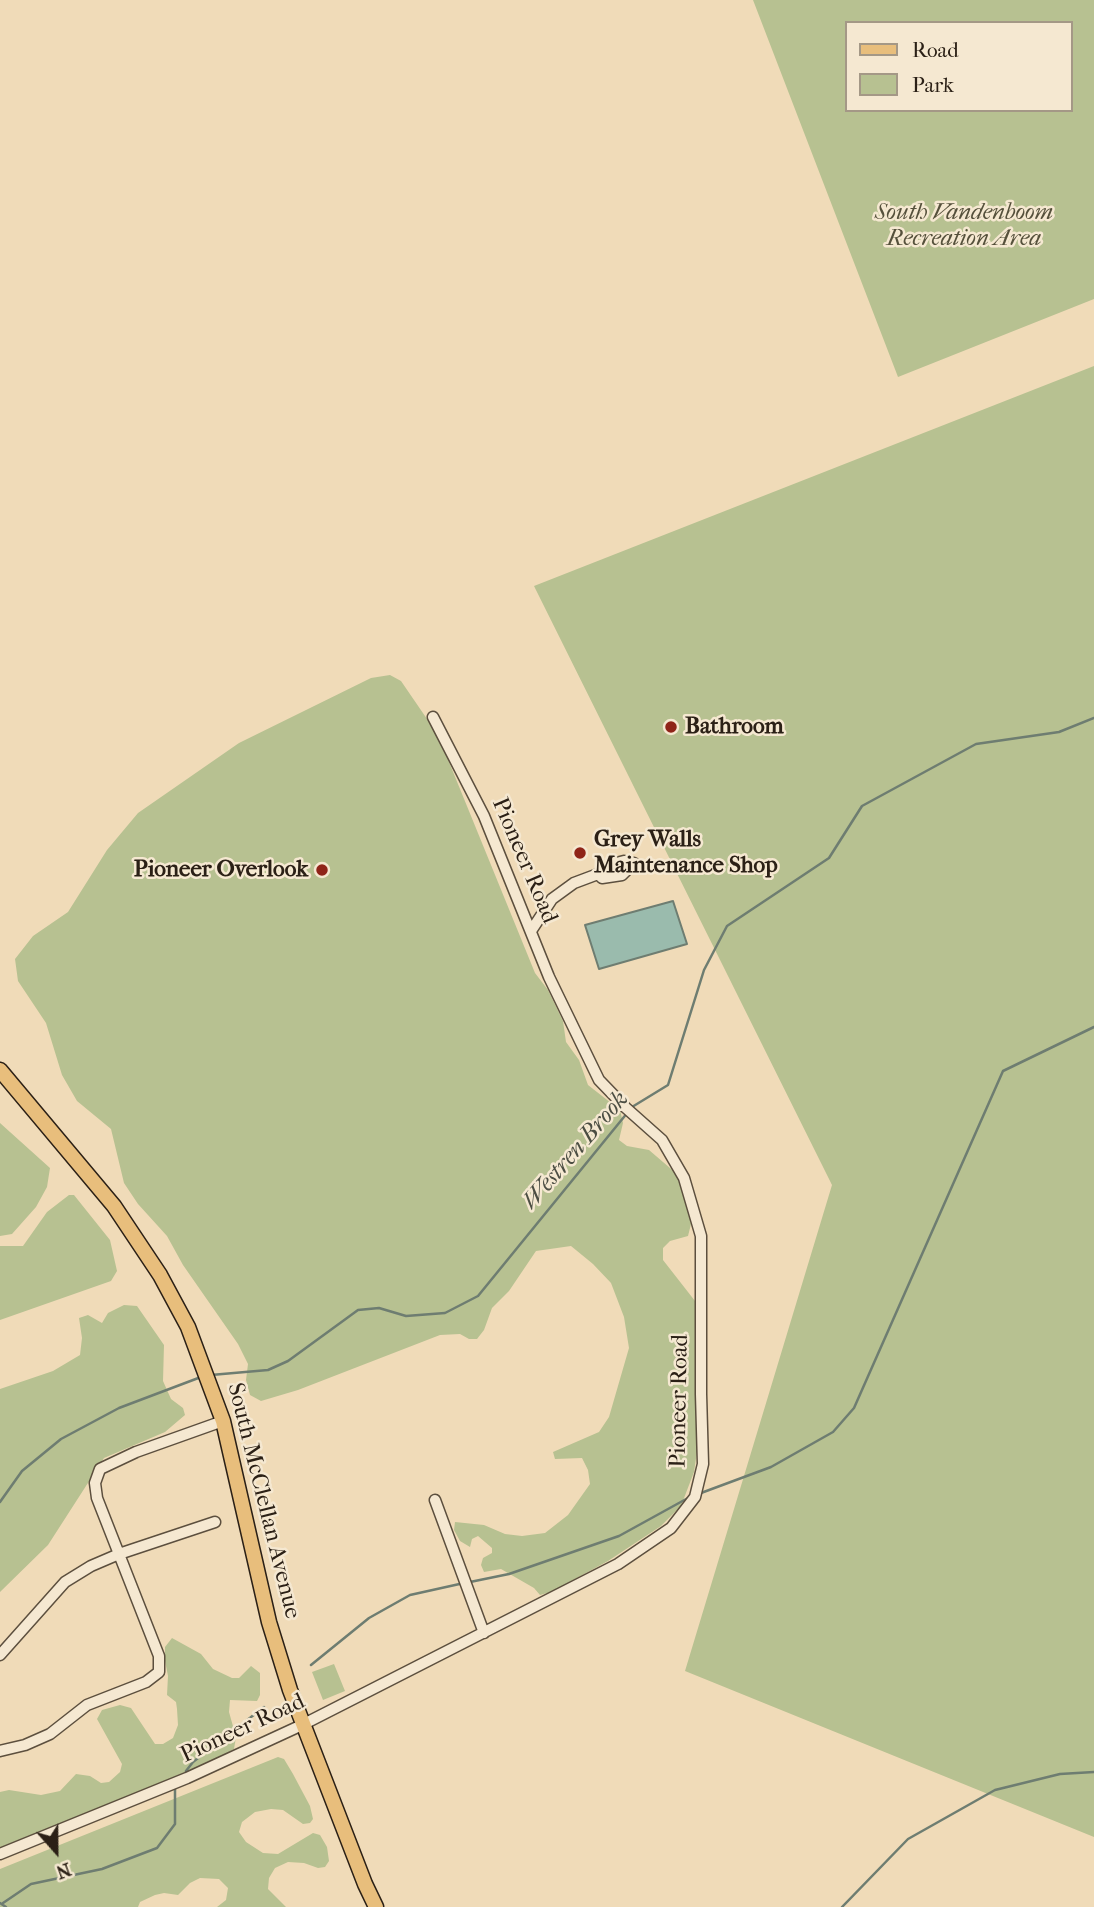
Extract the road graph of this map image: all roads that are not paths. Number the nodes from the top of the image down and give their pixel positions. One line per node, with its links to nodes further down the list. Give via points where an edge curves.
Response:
1 (433, 717): 3 (street, Pioneer Road, via 484,816)
2 (598, 874): 3 (street, via 573,883 552,899)
3 (531, 931): 9 (street, Pioneer Road, via 599,1080 662,1140 684,1178 701,1236 703,1464 695,1497 671,1528 618,1564)
4 (0, 1070): 5 (main road, South McClellan Avenue, via 114,1206 160,1275 188,1327)
5 (223, 1421): 8 (street, via 100,1469 95,1483 97,1498); 11 (main road, South McClellan Avenue, via 269,1622)
6 (435, 1500): 9 (street)
7 (215, 1522): 8 (street)
8 (119, 1554): 10 (street, via 65,1581); 12 (street, via 159,1656 159,1672 146,1682 87,1705 50,1734)
9 (484, 1633): 11 (street, Pioneer Road)
10 (0, 1655)
11 (302, 1725): 13 (street, Pioneer Road, via 176,1783); 14 (main road, South McClellan Avenue)
12 (0, 1751)
13 (0, 1854)
14 (376, 1907)

